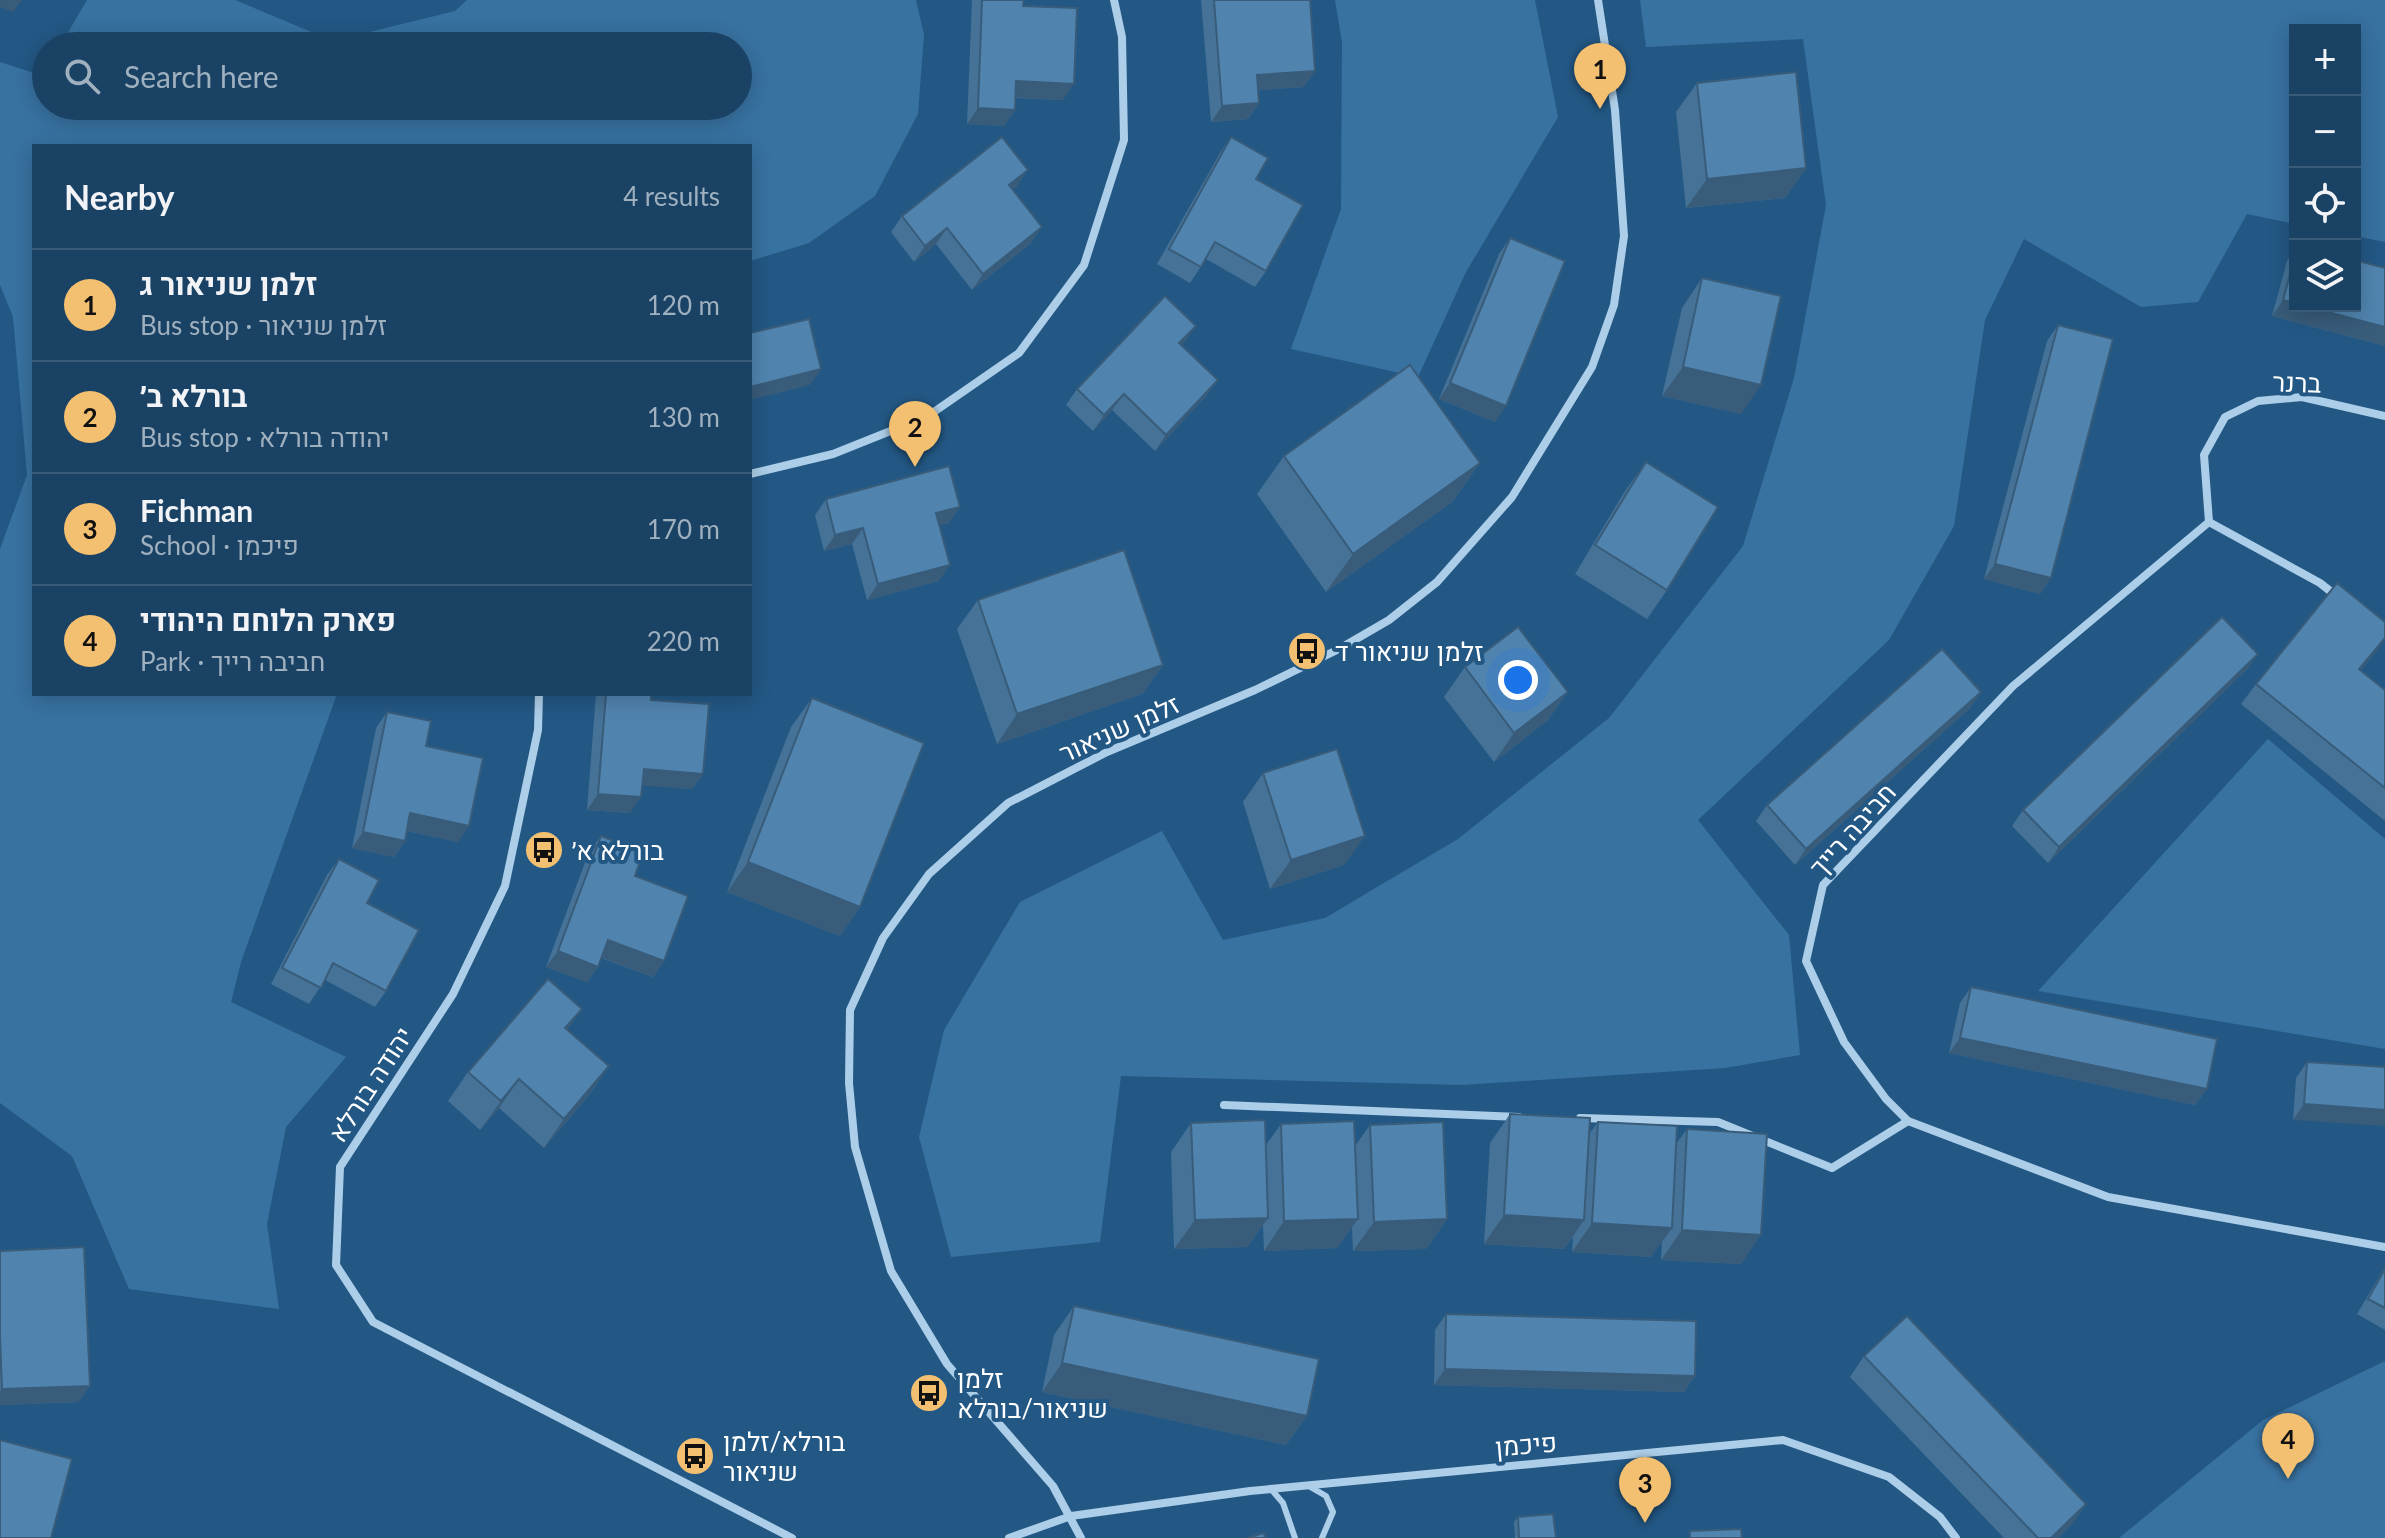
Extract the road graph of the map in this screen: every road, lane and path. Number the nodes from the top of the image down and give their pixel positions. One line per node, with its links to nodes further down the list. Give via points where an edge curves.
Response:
1 (1114, 0): 4 (street, via 1122,37 1124,140 1084,265 1019,353 928,416 833,454)
2 (1598, 0): 15 (street, זלמן שניאור, via 1615,110 1624,236 1614,305 1592,367 1512,497 1437,582 1389,620 1255,690 1107,752 1008,803 929,874 883,938 850,1010 855,1147 891,1271 947,1364 1053,1486)
3 (2385, 416): 5 (street, ברנר, via 2302,397 2258,401 2225,417 2204,455)
4 (752, 474)
5 (2209, 522): 6 (street, via 2320,583); 11 (street, חביבה רייך, via 2013,686 1823,885 1806,961 1844,1042)
6 (2352, 609)
7 (539, 696): 17 (street, יהודה בורלא, via 538,730 505,886 453,994 340,1167 336,1265 373,1322)
8 (1224, 1105): 9 (street)
9 (1529, 1117)
10 (1576, 1118): 11 (street, via 1718,1122 1832,1168)
11 (1908, 1121): 12 (street, חביבה רייך, via 2108,1197)
12 (2385, 1247)
13 (1307, 1485): 14 (street, פיכמן); 16 (lane, via 1326,1496 1333,1512); 23 (street, פיכמן, via 1783,1440 1889,1477 1940,1517)
14 (1270, 1488): 15 (street, פיכמן); 20 (lane, via 1283,1503)
15 (1071, 1516): 18 (street); 19 (street, זלמן שניאור)
16 (1330, 1526): 21 (lane); 22 (lane)
17 (792, 1538)
18 (1009, 1538)
19 (1081, 1538)
20 (1295, 1538)
21 (1322, 1538)
22 (1331, 1538)
23 (1956, 1538)

